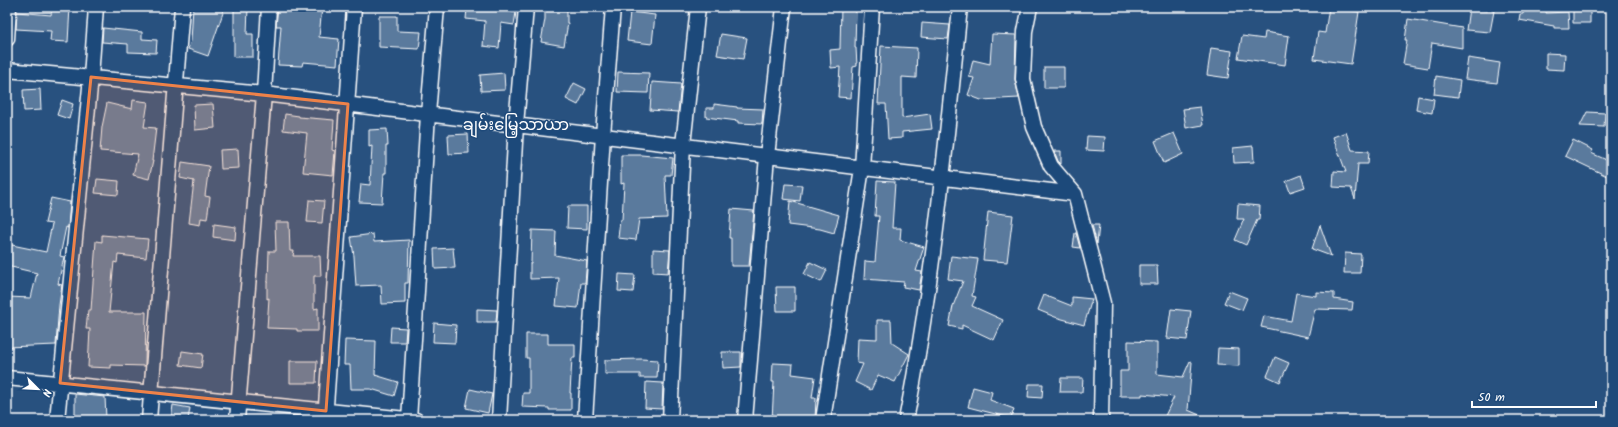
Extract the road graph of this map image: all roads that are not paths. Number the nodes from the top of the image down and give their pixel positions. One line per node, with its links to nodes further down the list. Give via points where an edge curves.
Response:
1 (9, 7): 14 (street)
2 (96, 7): 16 (street)
3 (182, 7): 17 (street)
4 (269, 7): 18 (street)
5 (354, 7): 19 (street)
6 (438, 7): 20 (street)
7 (526, 7): 21 (street)
8 (613, 7): 22 (street)
9 (698, 7): 23 (street)
10 (784, 7): 24 (street)
11 (872, 7): 25 (street)
12 (960, 7): 26 (street)
13 (1030, 7): 27 (street, via 1025,31 1023,79 1034,127 1051,166)
14 (7, 39)
15 (7, 70): 16 (street)
16 (91, 77): 17 (street); 29 (street)
17 (176, 85): 18 (street); 30 (street)
18 (264, 94): 19 (street); 31 (street)
19 (348, 104): 20 (street); 32 (street)
20 (428, 114): 21 (street); 36 (street)
21 (516, 125): 22 (street); 37 (street)
22 (603, 136): 23 (street); 38 (street)
23 (683, 145): 24 (street); 39 (street)
24 (767, 156): 25 (street); 40 (street)
25 (862, 168): 26 (street); 41 (street)
26 (943, 178): 27 (street); 42 (street, via 918,355)
27 (1075, 194): 43 (street, via 1103,303)
28 (7, 378): 29 (street)
29 (60, 383): 30 (street); 33 (street)
30 (151, 393): 31 (street); 34 (street)
31 (239, 402): 32 (street); 35 (street)
32 (326, 415): 36 (street)
33 (57, 420)
34 (149, 420)
35 (237, 420)
36 (411, 420)
37 (499, 420)
38 (585, 420)
39 (670, 420)
40 (745, 420)
41 (822, 420)
42 (906, 420)
43 (1100, 420)

